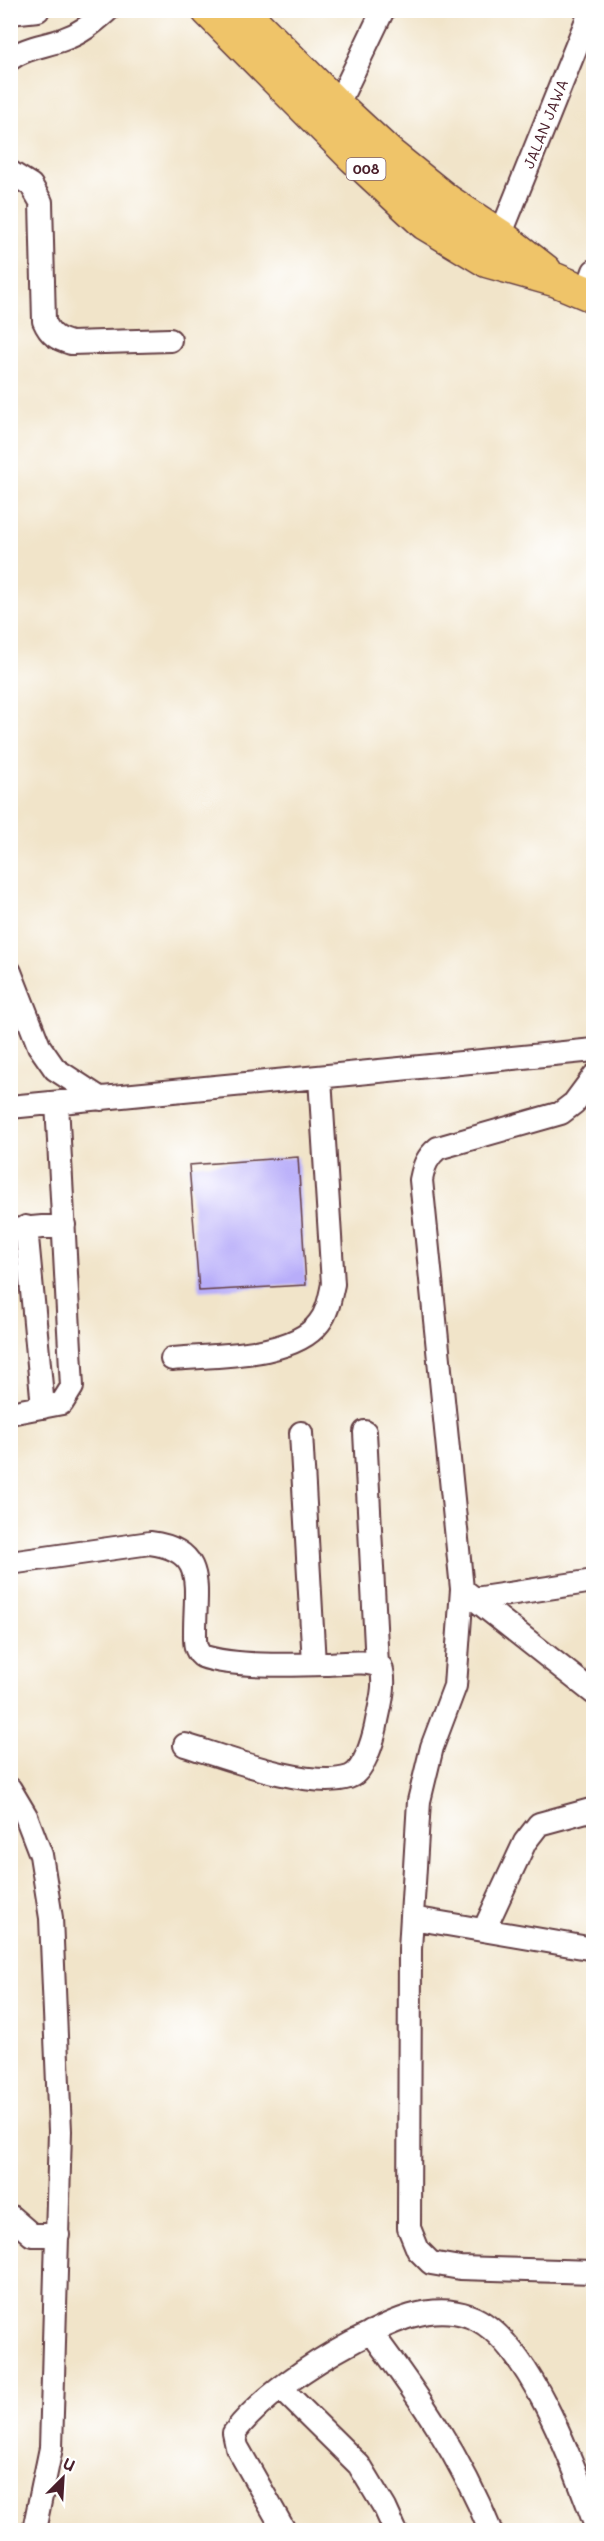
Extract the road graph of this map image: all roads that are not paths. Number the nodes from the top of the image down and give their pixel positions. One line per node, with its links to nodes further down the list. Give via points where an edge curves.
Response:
1 (38, 10): 7 (street)
2 (108, 10): 8 (street, via 87,28)
3 (208, 10): 12 (highway, 008, via 425,223 488,261)
4 (241, 10): 9 (highway, 008)
5 (383, 10): 9 (street)
6 (591, 10): 11 (street, JALAN JAWA)
7 (10, 13)
8 (10, 59)
9 (337, 106): 11 (highway, 008, via 447,201)
10 (10, 172): 14 (street, via 31,185 41,202 44,321 49,333 71,343)
11 (501, 236): 12 (highway, 008)
12 (556, 280): 13 (highway, 008)
13 (591, 287)
14 (170, 340)
15 (10, 972): 19 (street, via 39,1046 49,1061)
16 (594, 1050): 18 (street)
17 (594, 1076): 31 (street, via 574,1103 561,1113 438,1148 424,1166 422,1180)
18 (320, 1078): 19 (street); 24 (street, via 333,1284 328,1306 319,1323 304,1336 270,1350)
19 (101, 1099): 20 (street)
20 (57, 1103): 21 (street); 22 (street)
21 (10, 1107)
22 (64, 1225): 23 (street); 25 (street, via 72,1387 62,1403)
23 (18, 1229): 25 (street)
24 (172, 1359)
25 (43, 1407): 26 (street)
26 (10, 1413)
27 (365, 1432): 33 (street)
28 (301, 1434): 32 (street)
29 (10, 1563): 32 (street, via 150,1543 166,1545 181,1551 192,1564 195,1646 202,1656 224,1661)
30 (594, 1581): 31 (street)
31 (468, 1594): 34 (street); 38 (street, via 455,1686 424,1771)
32 (314, 1664): 33 (street)
33 (377, 1665): 35 (street, via 381,1667 384,1683 374,1734 360,1767 351,1776 325,1780 269,1771)
34 (594, 1693)
35 (185, 1745)
36 (10, 1788): 42 (street, via 41,1855 51,1918 60,2131)
37 (594, 1809): 39 (street, via 539,1824 525,1842)
38 (412, 1918): 39 (street); 43 (street, via 407,2179 409,2228 418,2250 431,2263 460,2268)
39 (484, 1930): 40 (street)
40 (594, 1949)
41 (10, 2216): 42 (street, via 32,2235)
42 (58, 2235): 47 (street, via 51,2448)
43 (594, 2272)
44 (371, 2332): 45 (street); 46 (street, via 409,2315 437,2312 468,2315 493,2329 519,2362 555,2421); 50 (street, via 422,2400)
45 (282, 2389): 48 (street, via 239,2426 234,2440); 49 (street, via 359,2464)
46 (594, 2520)
47 (34, 2530)
48 (284, 2530)
49 (395, 2530)
50 (490, 2530)

